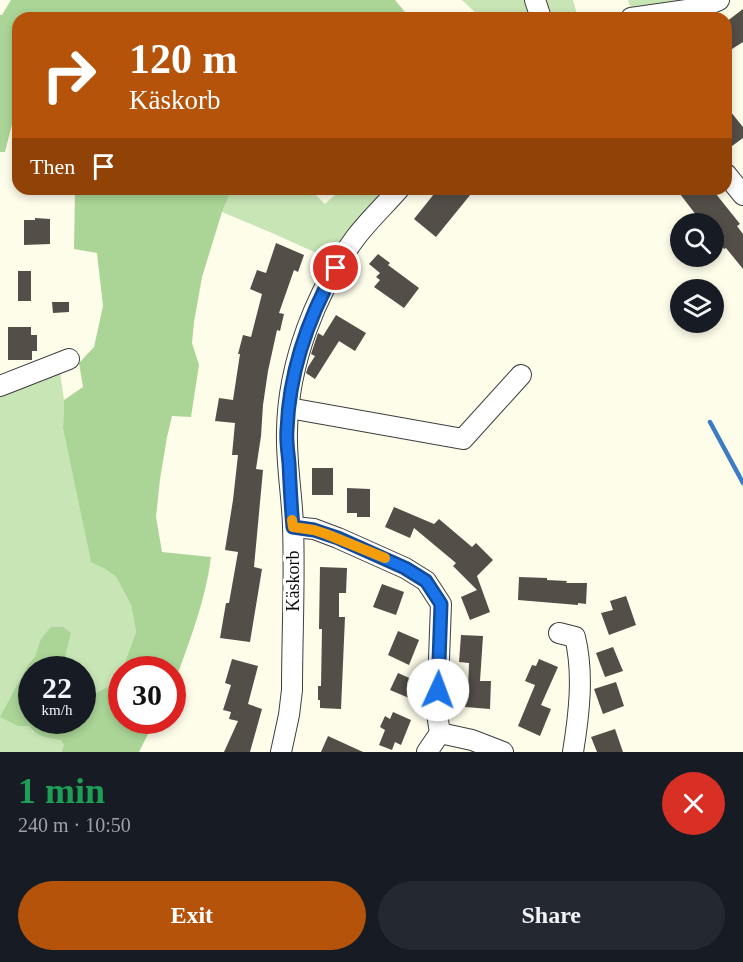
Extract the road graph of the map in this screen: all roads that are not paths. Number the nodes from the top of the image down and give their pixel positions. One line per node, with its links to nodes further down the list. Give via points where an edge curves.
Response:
1 (719, 0): 2 (street)
2 (673, 12)
3 (732, 181): 5 (street)
4 (394, 195): 9 (street, Käskorb, via 357,236 324,288 305,333)
5 (743, 195)
6 (69, 359): 8 (street)
7 (521, 375): 9 (street, via 463,439)
8 (0, 386)
9 (289, 408): 10 (street, Käskorb, via 286,432)
10 (293, 527): 12 (street, via 338,538 426,581 441,604); 13 (street, Käskorb, via 292,690)
11 (559, 633): 16 (street, via 575,637 579,655)
12 (440, 733): 14 (street); 15 (street)
13 (281, 752)
14 (427, 752)
15 (503, 752)
16 (573, 752)

